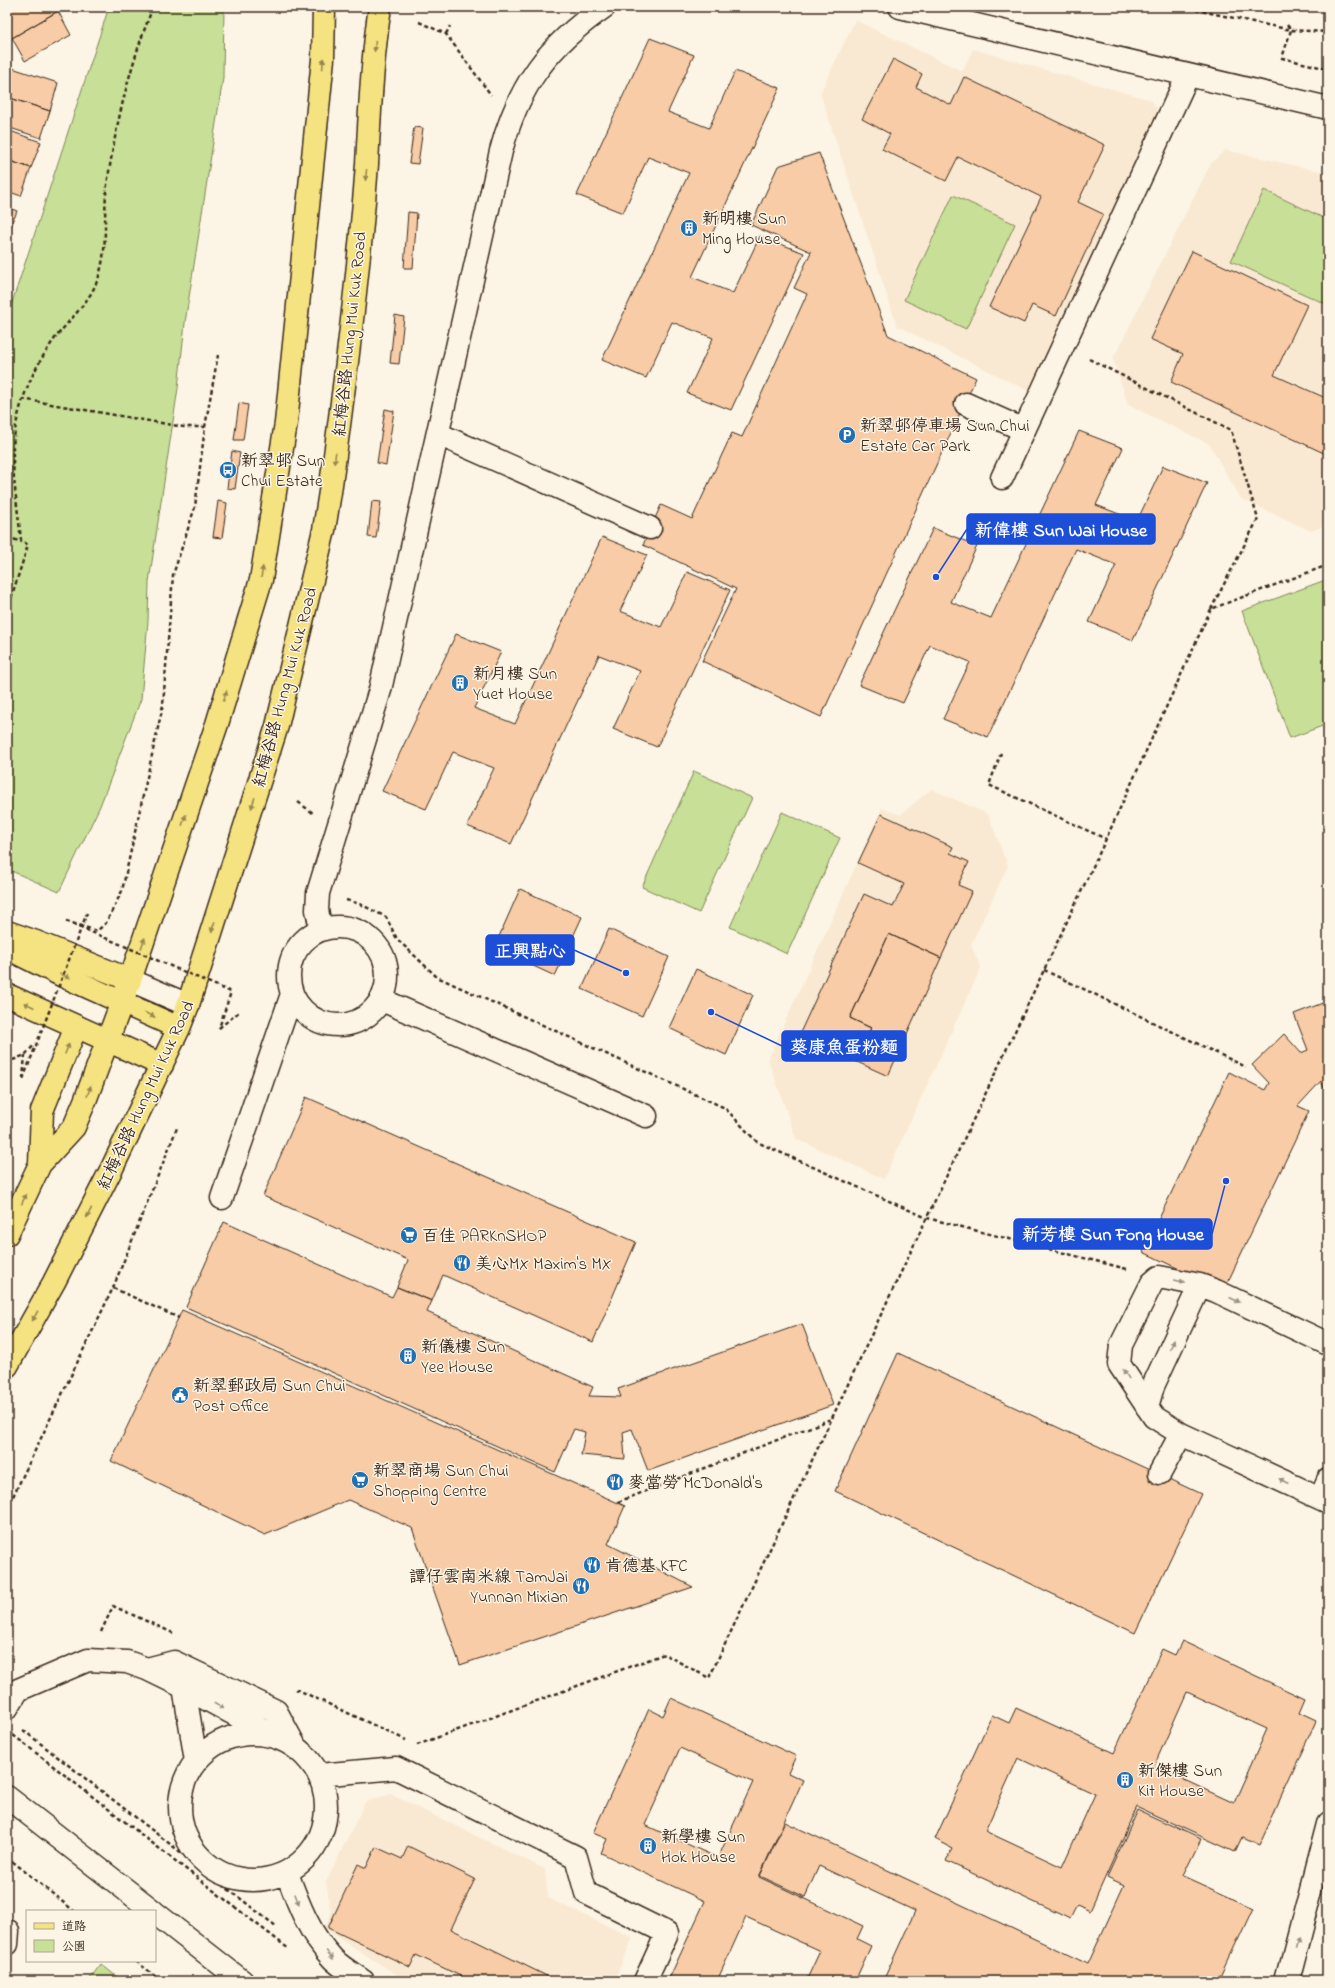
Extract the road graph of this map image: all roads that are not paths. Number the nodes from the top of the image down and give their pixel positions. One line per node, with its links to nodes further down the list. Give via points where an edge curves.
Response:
1 (324, 7): 15 (main road, one-way to 1, via 217,724 261,580 287,415 323,59)
2 (380, 7): 20 (main road, 紅梅谷路 Hung Mui Kuk Road, one-way to 20, via 356,270 336,450 324,530 277,726)
3 (604, 7): 9 (street, via 561,41 540,65 522,92 509,120)
4 (900, 7): 5 (street)
5 (1188, 75): 6 (street); 8 (street)
6 (1328, 108)
7 (966, 404): 8 (street)
8 (1024, 430): 10 (street)
9 (438, 434): 11 (street); 12 (street, via 380,690 318,892 317,910)
10 (1002, 478)
11 (650, 528)
12 (321, 929): 16 (street, via 307,937 290,963 289,979); 18 (street, via 338,926 355,930 373,942 387,967 387,984)
13 (7, 932): 15 (main road)
14 (7, 948): 19 (main road, one-way to 19)
15 (130, 980): 19 (main road); 20 (street)
16 (292, 994): 18 (street, via 300,1008 327,1024 343,1025 358,1021 372,1012); 27 (street)
17 (7, 995): 21 (main road, one-way to 17)
18 (382, 1000): 25 (street)
19 (122, 1002): 22 (main road, one-way to 22); 23 (main road)
20 (188, 1005): 22 (main road, 紅梅谷路 Hung Mui Kuk Road)
21 (76, 1027): 23 (main road); 26 (main road, one-way to 21, via 42,1111)
22 (179, 1028): 24 (main road, 紅梅谷路 Hung Mui Kuk Road)
23 (106, 1041): 24 (main road); 26 (main road, one-way to 23, via 74,1127)
24 (162, 1066): 31 (main road, 紅梅谷路 Hung Mui Kuk Road, one-way to 31, via 54,1282)
25 (646, 1116)
26 (40, 1164): 28 (main road, one-way to 26)
27 (222, 1198)
28 (7, 1234)
29 (1200, 1285): 30 (street, one-way to 30); 32 (street, one-way to 29, via 1153,1386); 32 (street, one-way to 29, via 1119,1364 1121,1345 1152,1283 1159,1277)
30 (1328, 1344)
31 (7, 1366)
32 (1147, 1407): 33 (street, via 1154,1417)
33 (1181, 1434): 34 (street); 35 (street, one-way to 33)
34 (1160, 1473)
35 (1325, 1493)
36 (147, 1669): 37 (street); 38 (street, via 128,1662 88,1660 18,1690); 39 (street, via 174,1662 276,1711)
37 (184, 1687): 39 (street, one-way to 39); 40 (street)
38 (7, 1708)
39 (290, 1744): 40 (street, via 261,1734 237,1735 214,1745); 41 (street, via 309,1760)
40 (196, 1761): 44 (street, via 184,1782 180,1807 184,1832 196,1854 215,1870 238,1880 263,1880)
41 (319, 1775): 44 (street, via 326,1796 326,1820 319,1841 305,1860); 49 (street, via 396,1768 576,1857 586,1893 667,1933)
42 (7, 1797): 45 (street)
43 (1328, 1824): 50 (street, one-way to 43)
44 (287, 1873): 48 (street, one-way to 48, via 307,1924 319,1942 334,1960)
45 (151, 1910)
46 (156, 1914): 47 (street)
47 (230, 1977)
48 (363, 1981)
49 (645, 1981)
50 (1287, 1981)

